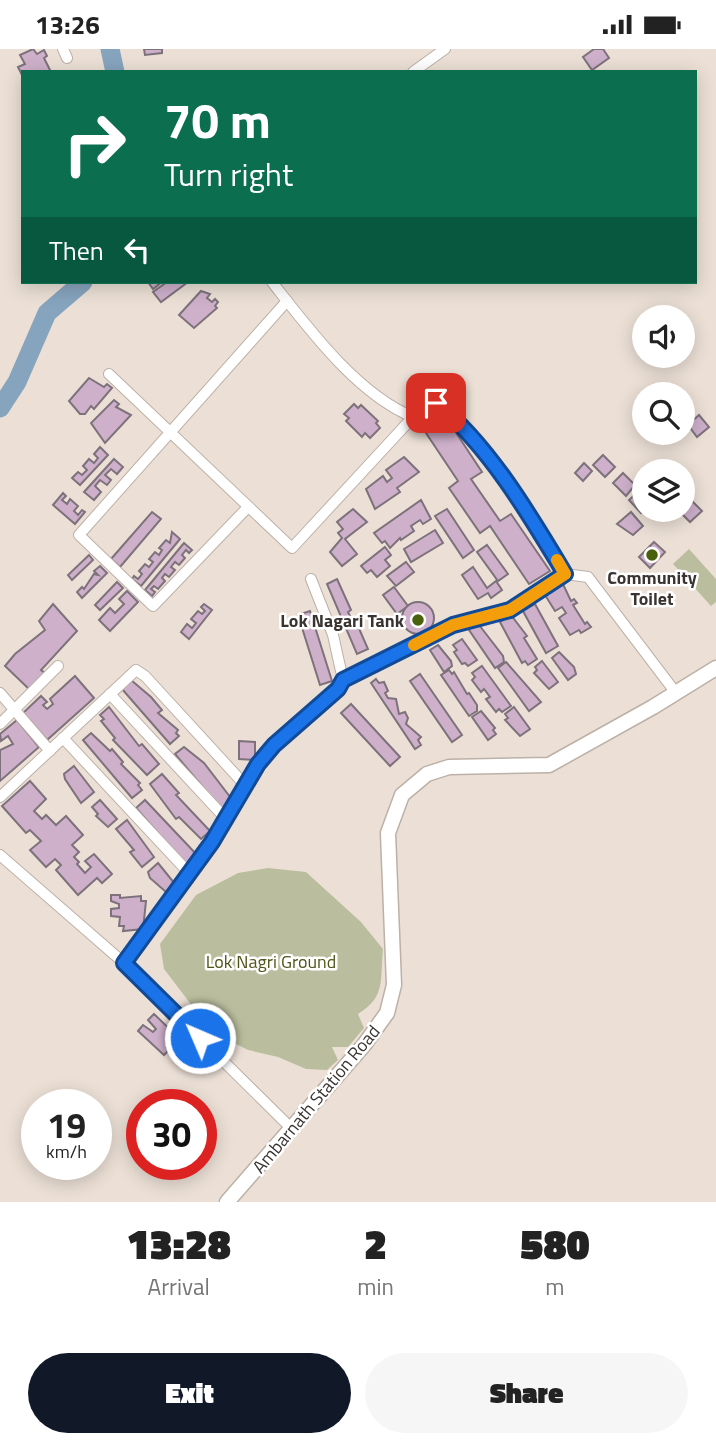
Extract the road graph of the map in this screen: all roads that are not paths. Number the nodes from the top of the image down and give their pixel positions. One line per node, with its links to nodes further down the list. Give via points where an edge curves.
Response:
1 (445, 49): 2 (street)
2 (416, 70)
3 (274, 284): 4 (street)
4 (287, 301): 6 (street, via 374,395); 7 (street)
5 (109, 374): 7 (street)
6 (412, 417): 8 (street, via 292,548); 9 (street, via 436,403 457,419)
7 (171, 431): 8 (street); 8 (street, via 80,532 81,540 153,606)
8 (248, 507)
9 (565, 574): 13 (street, via 510,610 453,625); 15 (street, via 587,577)
10 (311, 579): 13 (street, via 333,635)
11 (58, 666): 17 (street)
12 (716, 668): 15 (main road, Ambarnath Station Road)
13 (343, 680): 21 (street, via 274,745)
14 (0, 693): 17 (street)
15 (676, 693): 27 (main road, Ambarnath Station Road, via 549,765 449,767 427,774 402,795 388,833 394,985 387,1013)
16 (110, 694): 19 (street); 21 (street, via 136,670 145,675); 23 (street)
17 (16, 712): 18 (street); 20 (street)
18 (0, 724)
19 (63, 738): 20 (street); 25 (street)
20 (50, 751): 22 (street)
21 (245, 785): 23 (street)
22 (0, 797)
23 (226, 818): 25 (street)
24 (0, 855): 26 (street)
25 (189, 873): 26 (street)
26 (124, 963): 27 (street)
27 (291, 1128): 28 (main road, Ambarnath Station Road)
28 (227, 1202)

